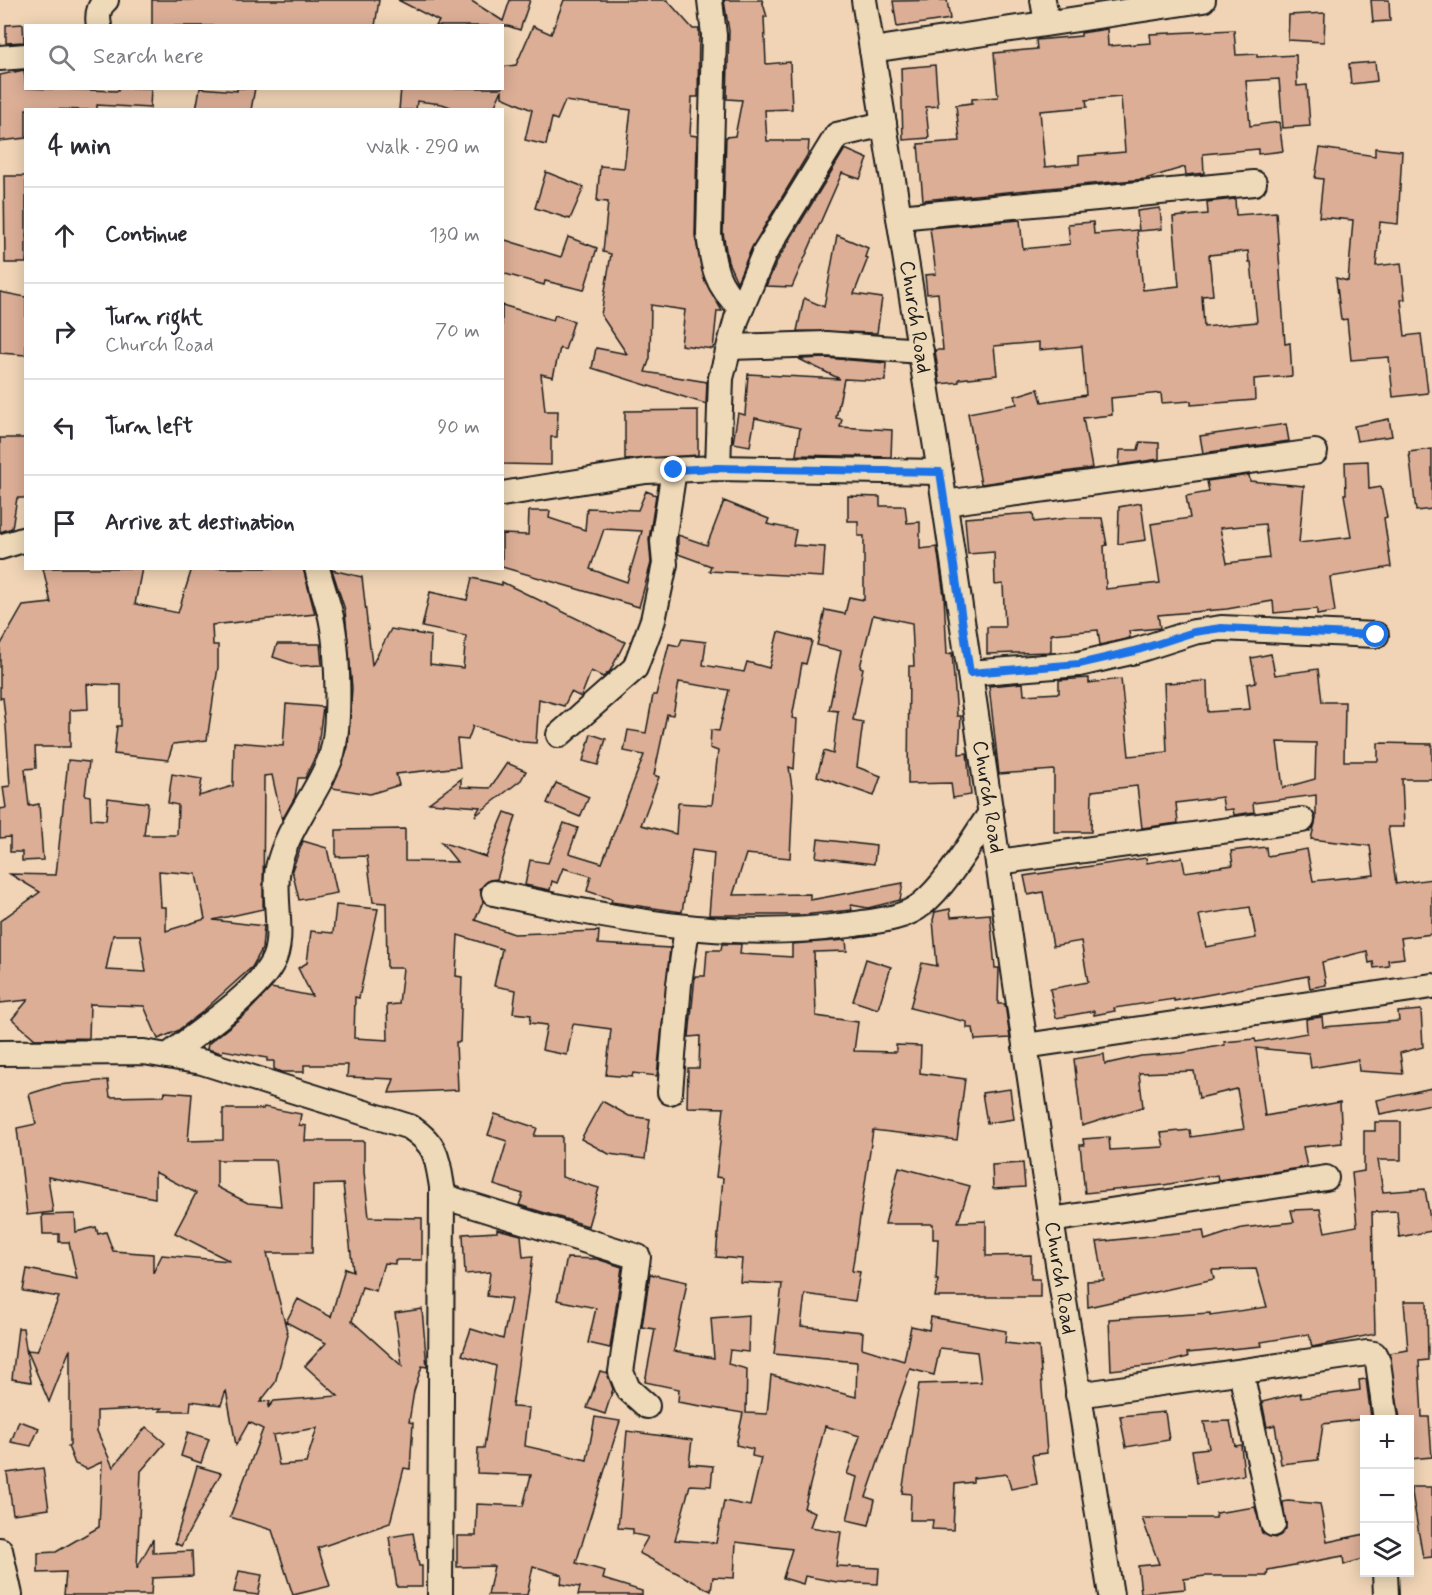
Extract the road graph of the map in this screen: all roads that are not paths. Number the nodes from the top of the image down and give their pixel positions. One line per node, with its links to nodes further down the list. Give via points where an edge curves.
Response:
1 (106, 0): 6 (street, via 97,15)
2 (710, 0): 13 (street, via 714,35 710,243 721,286)
3 (864, 0): 7 (street, Church Road)
4 (1203, 0): 5 (street)
5 (1045, 11): 7 (street)
6 (99, 24)
7 (872, 50): 10 (street, Church Road)
8 (24, 56): 9 (street)
9 (0, 58)
10 (884, 124): 12 (street, Church Road); 13 (street, via 845,131 832,141 764,254)
11 (1254, 183): 12 (street)
12 (899, 217): 15 (street, Church Road)
13 (741, 308): 14 (street)
14 (730, 346): 15 (street, via 826,344); 17 (street, via 722,378)
15 (921, 351): 19 (street, Church Road)
16 (1315, 452): 21 (street)
17 (718, 468): 18 (street); 19 (street)
18 (674, 470): 20 (street); 27 (street, via 663,541 665,564 653,620 635,668)
19 (940, 472): 21 (street, Church Road)
20 (504, 494)
21 (945, 502): 26 (street, Church Road)
22 (24, 540): 23 (street)
23 (0, 547)
24 (318, 570): 36 (street, via 331,618 336,734 330,758 287,841 278,868 278,941 274,960 260,981)
25 (1376, 635): 26 (street, via 1221,628 1079,664)
26 (970, 673): 28 (street, Church Road)
27 (559, 735)
28 (991, 813): 30 (street, Church Road); 32 (street, via 939,885 922,904 902,915 809,930 746,933)
29 (1302, 820): 30 (street)
30 (998, 862): 34 (street, Church Road)
31 (494, 893): 32 (street, via 611,918)
32 (687, 928): 37 (street)
33 (1432, 986): 34 (street)
34 (1025, 1046): 40 (street, Church Road)
35 (0, 1053): 36 (street, via 144,1052)
36 (168, 1056): 39 (street, via 202,1062 410,1127 428,1139 433,1149)
37 (670, 1092)
38 (1326, 1178): 40 (street)
39 (442, 1196): 43 (street, via 638,1257 621,1372 628,1389); 49 (street)
40 (1051, 1220): 42 (street, Church Road)
41 (1241, 1372): 42 (street); 44 (street, via 1374,1354); 45 (street)
42 (1078, 1395): 50 (street, Church Road)
43 (648, 1407)
44 (1385, 1415)
45 (1273, 1524)
46 (0, 1550): 48 (street)
47 (1385, 1577): 51 (street)
48 (10, 1595)
49 (440, 1595)
50 (1111, 1595)
51 (1386, 1595)

